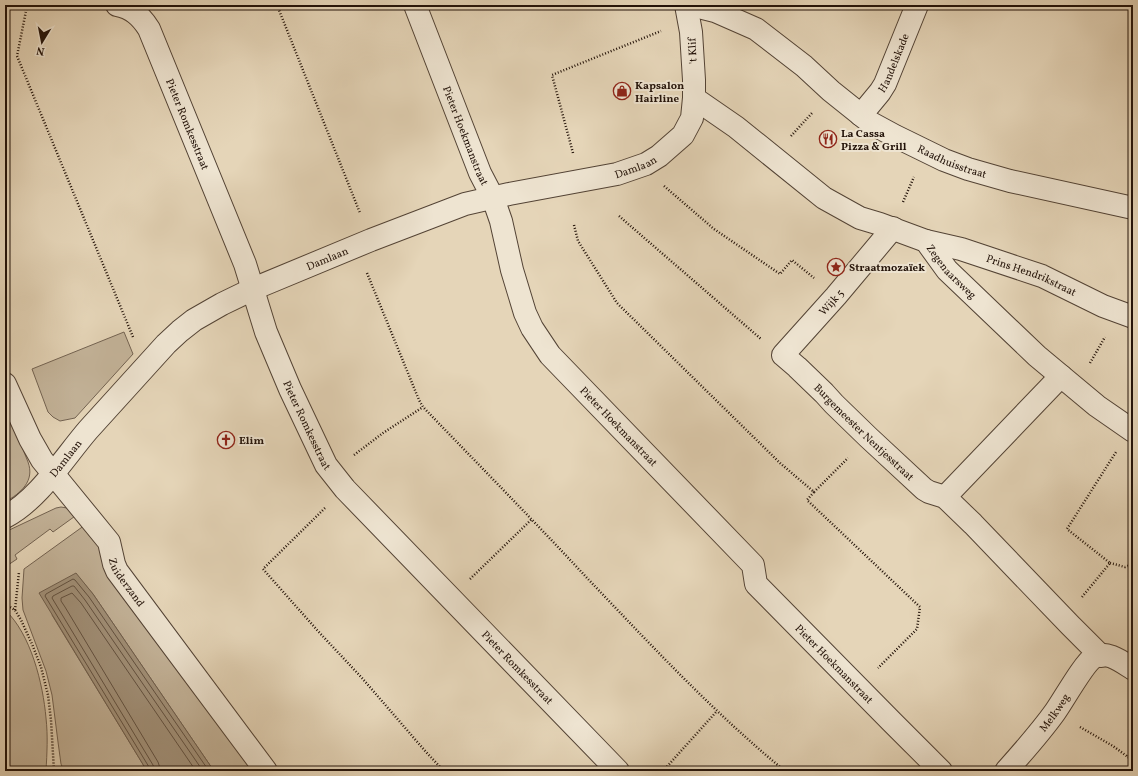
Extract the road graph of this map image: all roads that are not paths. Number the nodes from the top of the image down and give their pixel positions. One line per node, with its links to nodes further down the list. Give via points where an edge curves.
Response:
1 (117, 5): 12 (street, Pieter Romkesstraat, via 139,15 149,29 245,264)
2 (415, 5): 8 (street, Pieter Hoekmanstraat)
3 (686, 5): 6 (street, 't Klif, via 691,32)
4 (691, 5): 7 (street, Raadhuisstraat, via 715,11 756,29)
5 (917, 5): 7 (street, Handelskade, via 885,84)
6 (694, 98): 8 (street, Damlaan, via 692,118 683,135 646,164 609,176); 10 (street, Zegenaarsweg, via 736,127 824,198 860,218)
7 (861, 115): 9 (street, Raadhuisstraat, via 896,136 968,169 1010,181)
8 (492, 198): 12 (street, Damlaan, via 465,204 371,240); 25 (street, Pieter Hoekmanstraat, via 501,221 525,313 550,355 753,565 756,584)
9 (1133, 208)
10 (893, 228): 11 (street, Zegenaarsweg); 14 (street, Wijk 5)
11 (926, 241): 13 (street, Prins Hendrikstraat, via 961,249 1042,276 1103,306); 15 (street, Zegenaarsweg, via 947,270)
12 (253, 290): 18 (street, Damlaan, via 208,312 180,331 88,430); 24 (street, Pieter Romkesstraat, via 269,339 290,389 331,473)
13 (1133, 317)
14 (782, 355): 19 (street, Burgemeester Nentjesstraat, via 924,489)
15 (1061, 376): 17 (street, Zegenaarsweg); 19 (street)
16 (5, 384): 18 (street, Zuiderzand, via 30,439)
17 (1132, 430)
18 (53, 474): 20 (street, Damlaan, via 27,502); 23 (street, Zuiderzand, via 108,542 117,571)
19 (945, 497): 21 (street, Burgemeester Nentjesstraat)
20 (5, 517)
21 (1101, 656): 22 (street, via 1113,658); 26 (street, Melkweg, via 1089,661 1055,712)
22 (1133, 669)
23 (266, 771)
24 (618, 771)
25 (941, 771)
26 (1006, 771)

